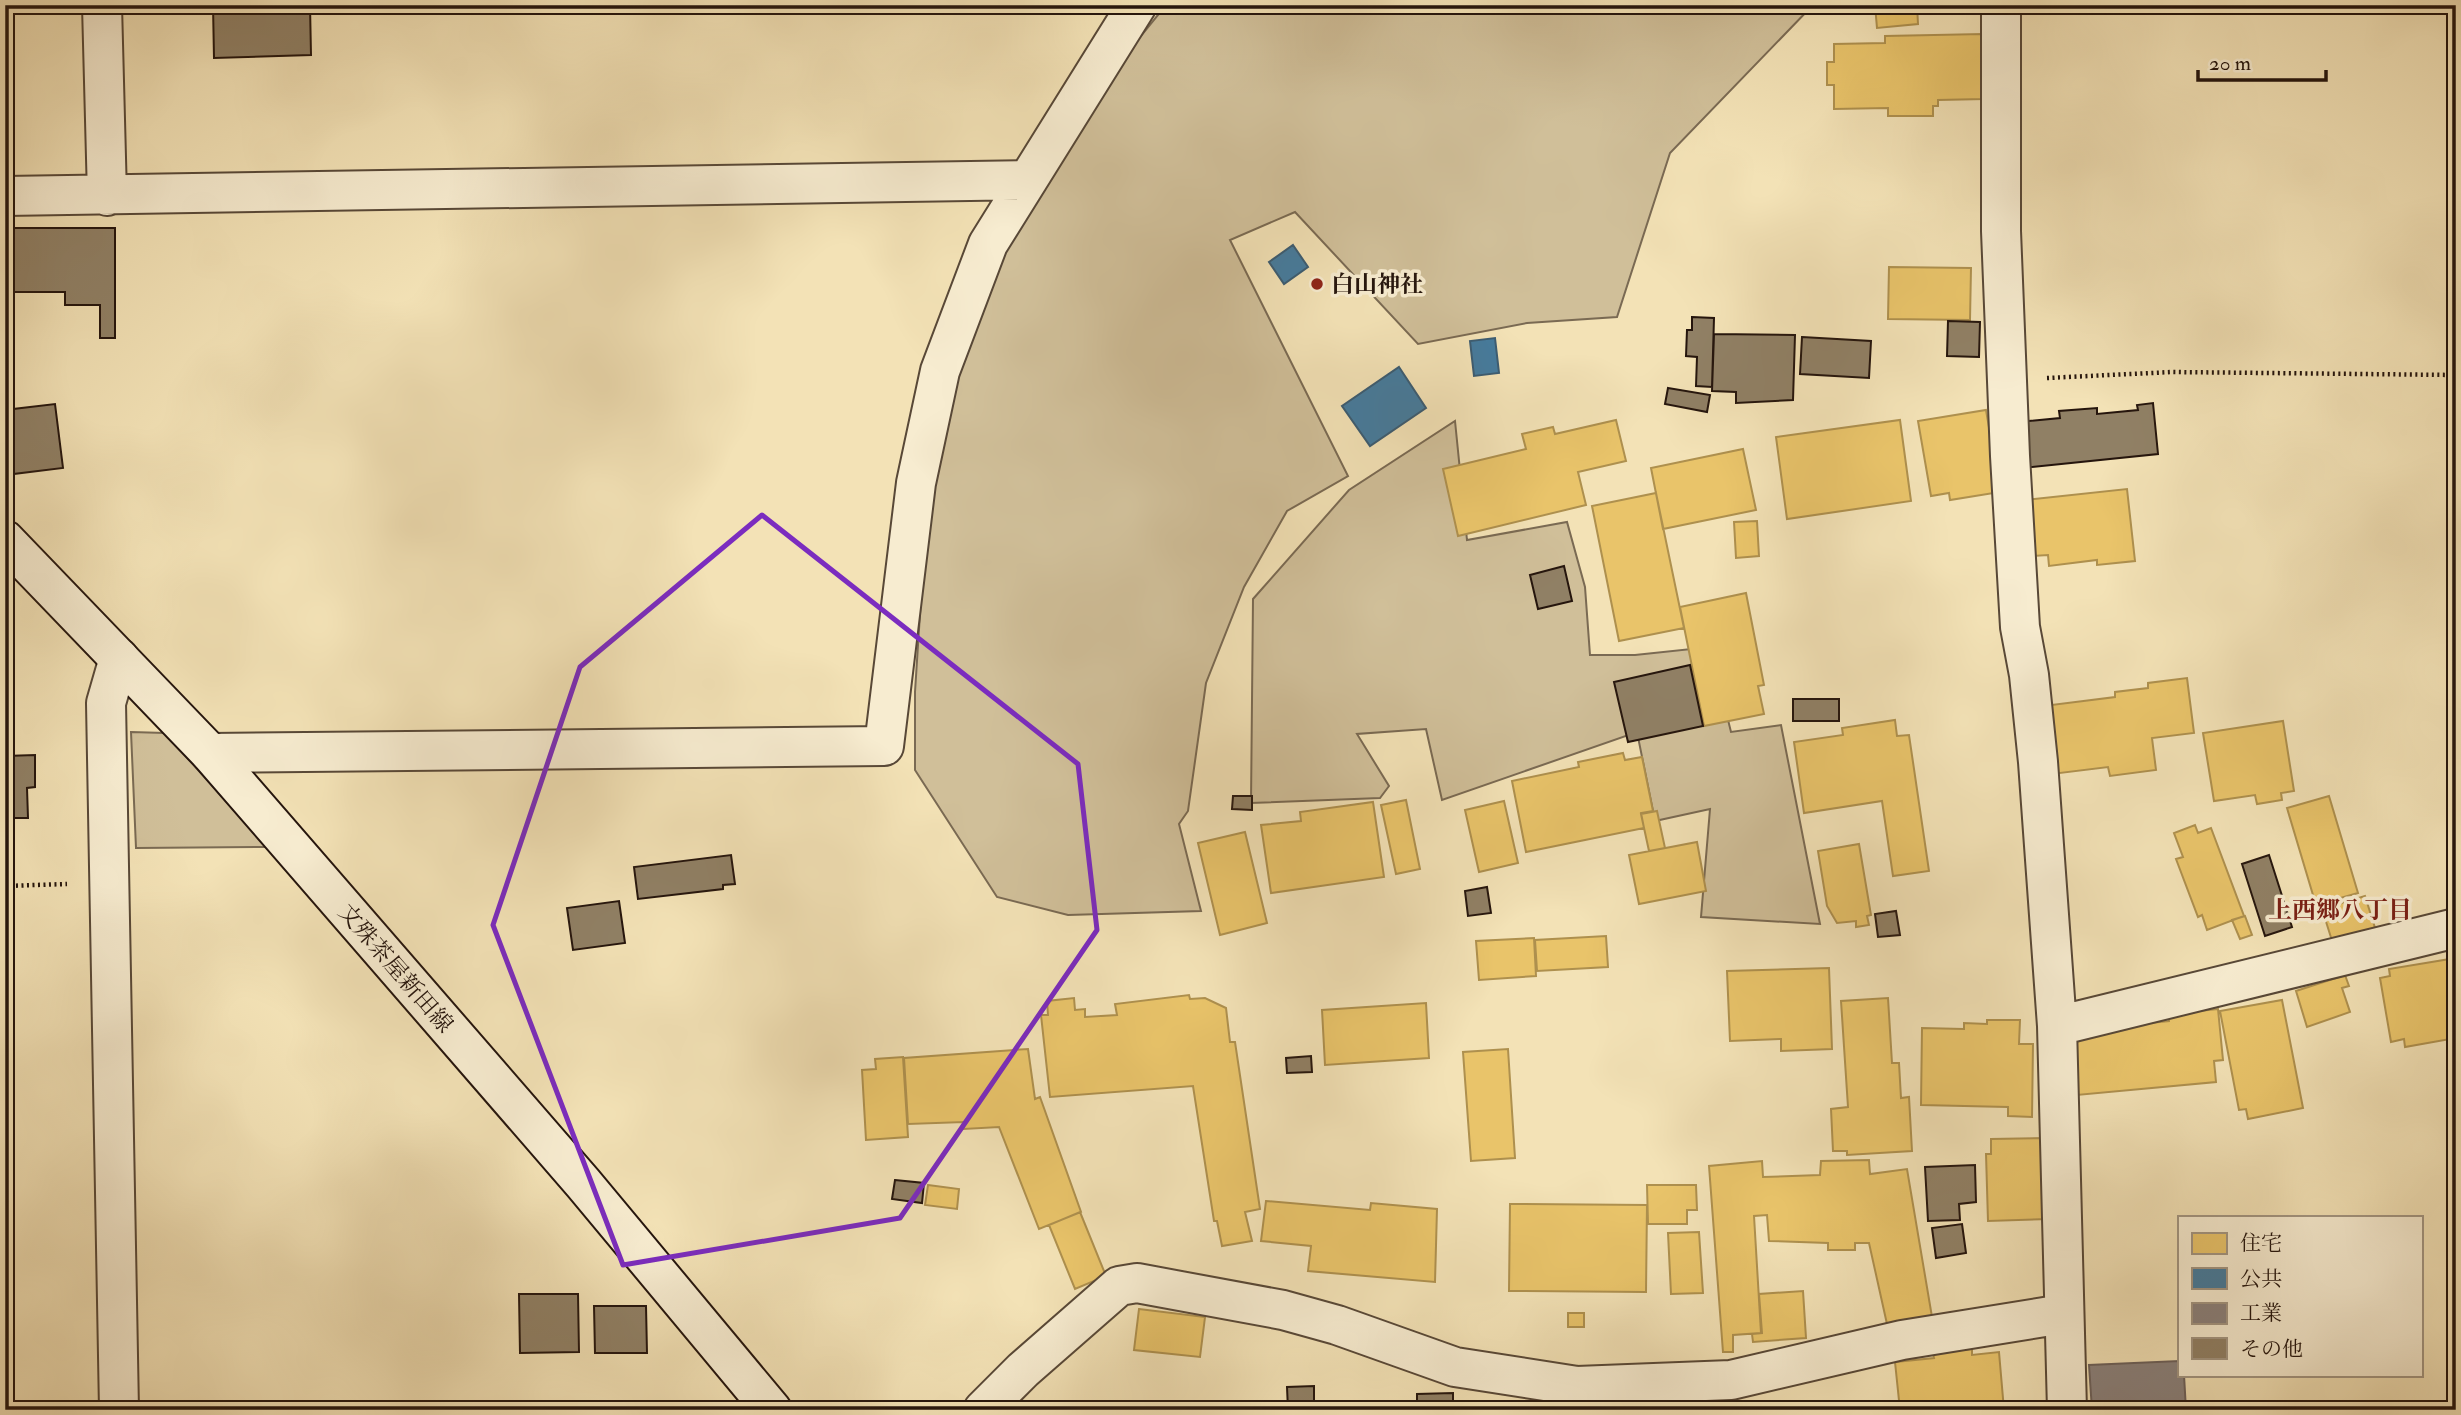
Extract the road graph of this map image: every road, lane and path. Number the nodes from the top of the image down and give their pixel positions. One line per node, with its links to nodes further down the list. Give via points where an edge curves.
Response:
1 (102, 5): 6 (street)
2 (1137, 5): 4 (street)
3 (2001, 5): 8 (street, via 2001,243)
4 (1028, 180): 6 (street); 11 (street, via 988,244 940,371 916,483 884,746)
5 (5, 197): 6 (street)
6 (107, 197)
7 (2456, 375): 8 (path, via 2172,372)
8 (2009, 379): 15 (street, via 2020,627 2038,762)
9 (5, 540): 10 (street, 文殊茶屋新田線)
10 (119, 658): 11 (street, 文殊茶屋新田線); 12 (street, via 106,703)
11 (210, 753): 19 (street, 文殊茶屋新田線, via 583,1183)
12 (110, 884): 13 (path); 18 (street)
13 (5, 886)
14 (2456, 928): 15 (street)
15 (2057, 1026): 16 (street)
16 (2063, 1314): 17 (street, via 1902,1340 1731,1380); 21 (street)
17 (1577, 1398): 20 (street, via 1455,1367 1283,1310 1137,1283 1119,1286)
18 (119, 1410)
19 (772, 1410)
20 (983, 1410)
21 (2067, 1410)

